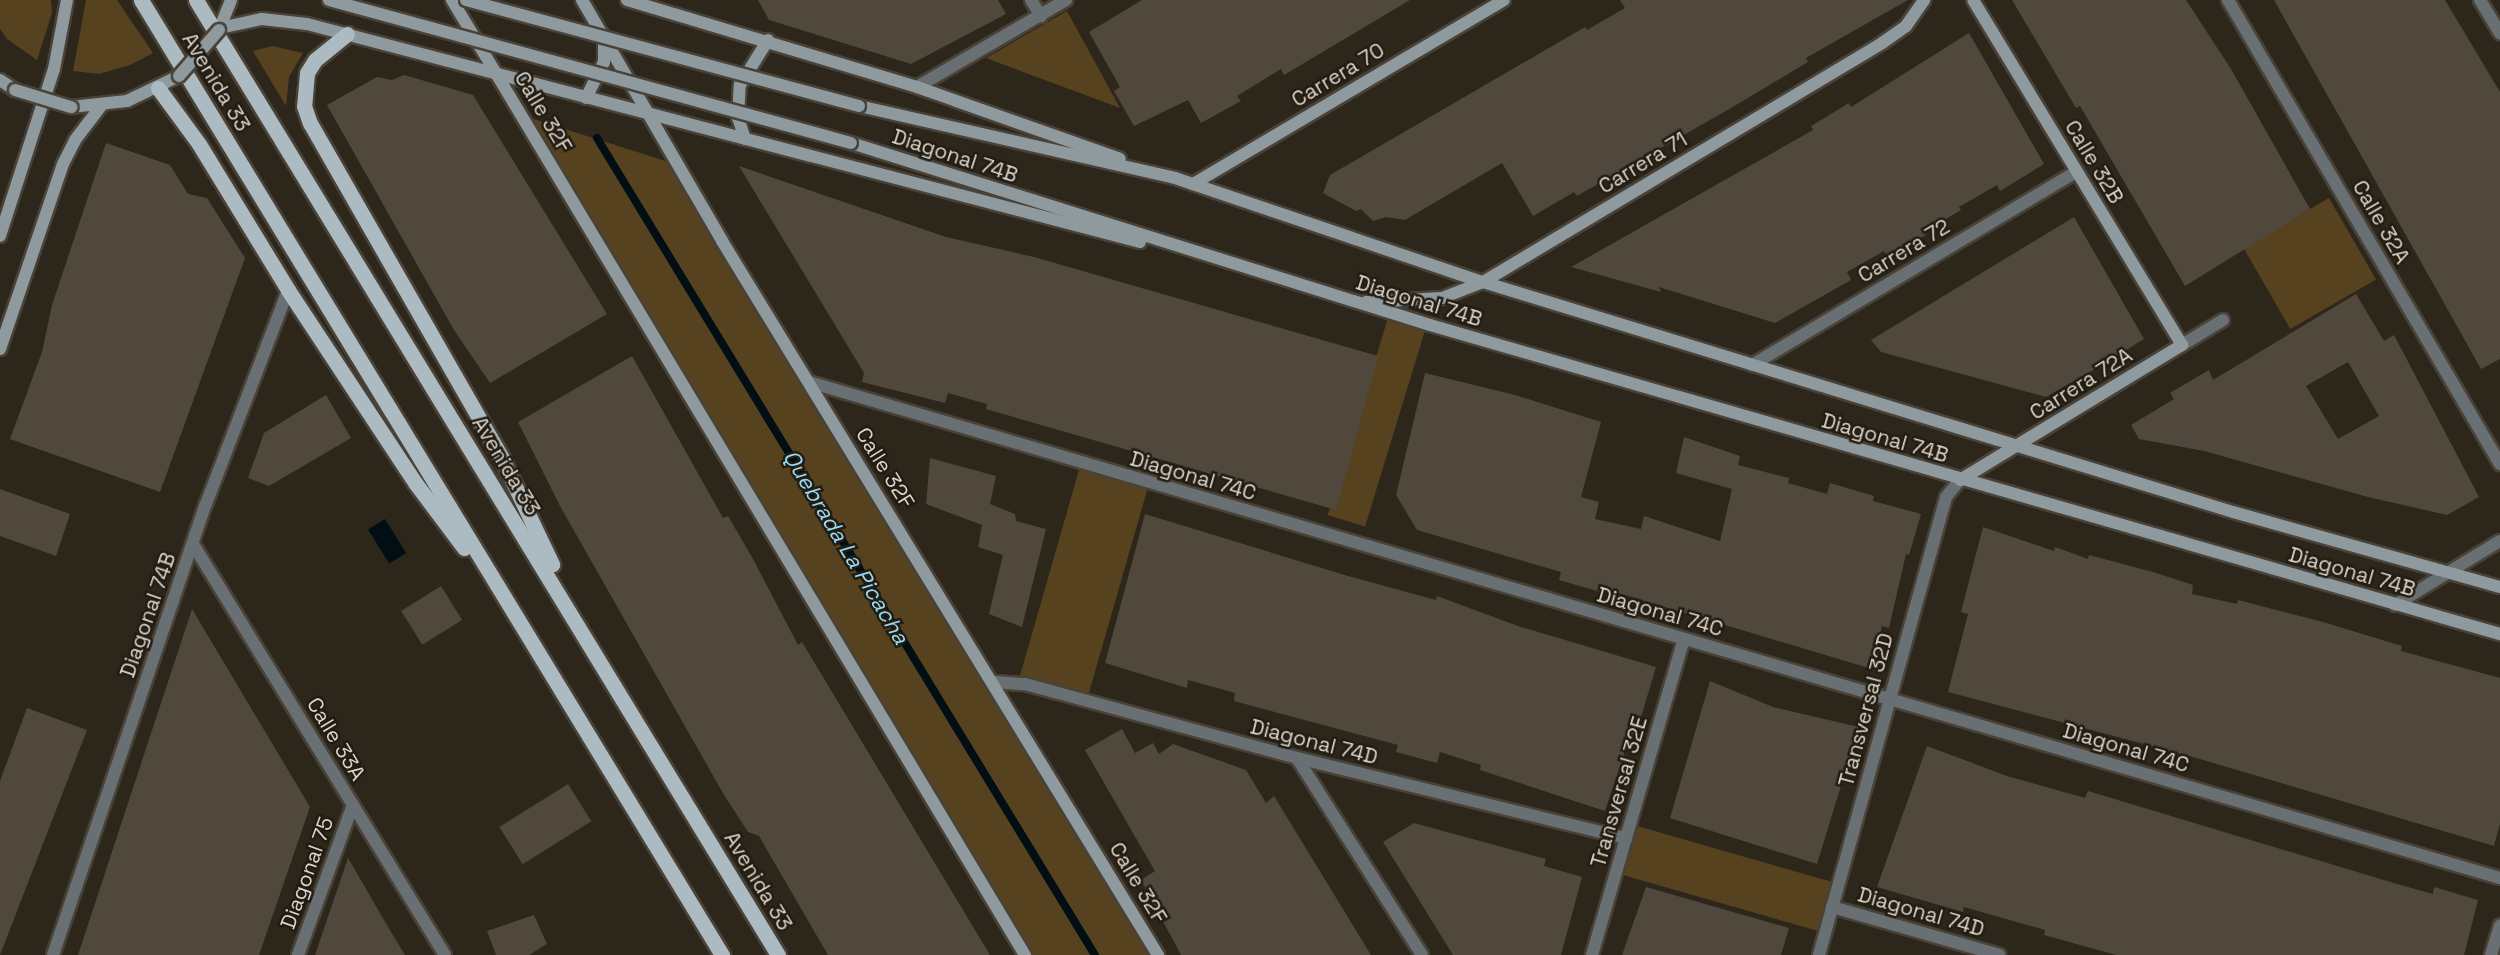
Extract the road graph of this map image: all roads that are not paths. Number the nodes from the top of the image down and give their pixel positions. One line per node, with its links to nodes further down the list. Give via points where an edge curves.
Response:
1 (67, 0): 34 (main road, via 54,69)
2 (141, 0): 52 (main road, Avenida 33)
3 (196, 0): 54 (main road, Avenida 33)
4 (231, 0): 18 (main road)
5 (328, 0): 35 (main road, Diagonal 74B, bridge, via 851,143)
6 (452, 0): 23 (main road, Calle 32F)
7 (466, 0): 32 (main road, Diagonal 74B, bridge, via 859,106)
8 (582, 0): 21 (main road, Calle 32F)
9 (627, 0): 22 (main road)
10 (1031, 0): 17 (street)
11 (1066, 0): 17 (street)
12 (1504, 0): 33 (main road, Carrera 70)
13 (1924, 0): 36 (main road, Carrera 71, via 1906,26 1882,43)
14 (1973, 0): 31 (main road, Calle 32B)
15 (2228, 0): 45 (street, Calle 32A)
16 (2480, 0): 19 (street)
17 (1041, 16): 25 (street)
18 (219, 29): 20 (main road, via 249,20 284,20); 26 (main road, bridge, via 179,76)
19 (2499, 29)
20 (347, 34): 23 (main road); 54 (main road, via 315,60 307,73 304,106 310,123 501,457)
21 (604, 38): 27 (main road, via 604,62); 29 (main road, Calle 32F)
22 (768, 40): 25 (main road); 30 (main road, via 740,85 738,118)
23 (498, 75): 27 (main road); 69 (main road, Calle 32F)
24 (0, 80): 28 (main road, bridge, via 15,90 71,107)
25 (917, 87): 32 (main road)
26 (158, 88): 28 (main road, via 127,101); 37 (main road, via 223,181)
27 (586, 98): 29 (main road)
28 (101, 106): 41 (main road, via 75,140 63,164)
29 (648, 114): 30 (main road); 43 (main road, Calle 32F)
30 (745, 139): 35 (main road)
31 (2077, 171): 40 (main road, Calle 32B); 42 (street, Carrera 72)
32 (1175, 178): 33 (main road, Diagonal 74B)
33 (1193, 184): 36 (main road, Diagonal 74B)
34 (0, 236)
35 (1252, 270): 38 (main road, Diagonal 74B)
36 (1483, 282): 38 (main road, Carrera 71, via 1442,298); 42 (main road, Diagonal 74B)
37 (288, 290): 48 (street, Diagonal 74B); 52 (main road, via 416,484)
38 (1356, 303): 46 (main road, Diagonal 74B)
39 (2223, 320): 40 (street, Carrera 72A)
40 (2182, 345): 44 (main road, Carrera 72A)
41 (0, 349)
42 (1752, 364): 44 (main road, Diagonal 74B)
43 (809, 382): 55 (street, Diagonal 74C); 56 (main road, Calle 32F)
44 (2018, 446): 46 (main road, Carrera 72A); 49 (main road, Diagonal 74B)
45 (2500, 464)
46 (1960, 480): 51 (main road, Diagonal 74B); 57 (street, Transversal 32D, via 1946,497)
47 (2500, 541): 49 (street)
48 (194, 543): 59 (street, Calle 33A); 64 (street, Diagonal 74B)
49 (2448, 572): 50 (main road, Diagonal 74B); 51 (street)
50 (2500, 587)
51 (2396, 605): 53 (main road, Diagonal 74B)
52 (516, 618): 67 (main road, Avenida 33)
53 (2500, 634)
54 (587, 637): 68 (main road, Avenida 33)
55 (1684, 639): 57 (street, Diagonal 74C); 60 (street, Transversal 32E)
56 (994, 682): 58 (street, Diagonal 74D, via 1025,684); 70 (main road, Calle 32F)
57 (1889, 699): 61 (street, Diagonal 74C); 62 (street, Transversal 32D)
58 (1297, 758): 60 (street, Diagonal 74D); 71 (street)
59 (353, 805): 65 (street, Diagonal 75); 66 (street, Calle 33A)
60 (1626, 838): 72 (street, Transversal 32E)
61 (2500, 878)
62 (1832, 907): 73 (street, Transversal 32D); 74 (street, Diagonal 74D)
63 (2500, 925): 75 (street)
64 (52, 955)
65 (298, 955)
66 (445, 955)
67 (722, 955)
68 (778, 955)
69 (1025, 955)
70 (1158, 955)
71 (1422, 955)
72 (1592, 955)
73 (1819, 955)
74 (2000, 955)
75 (2491, 955)

